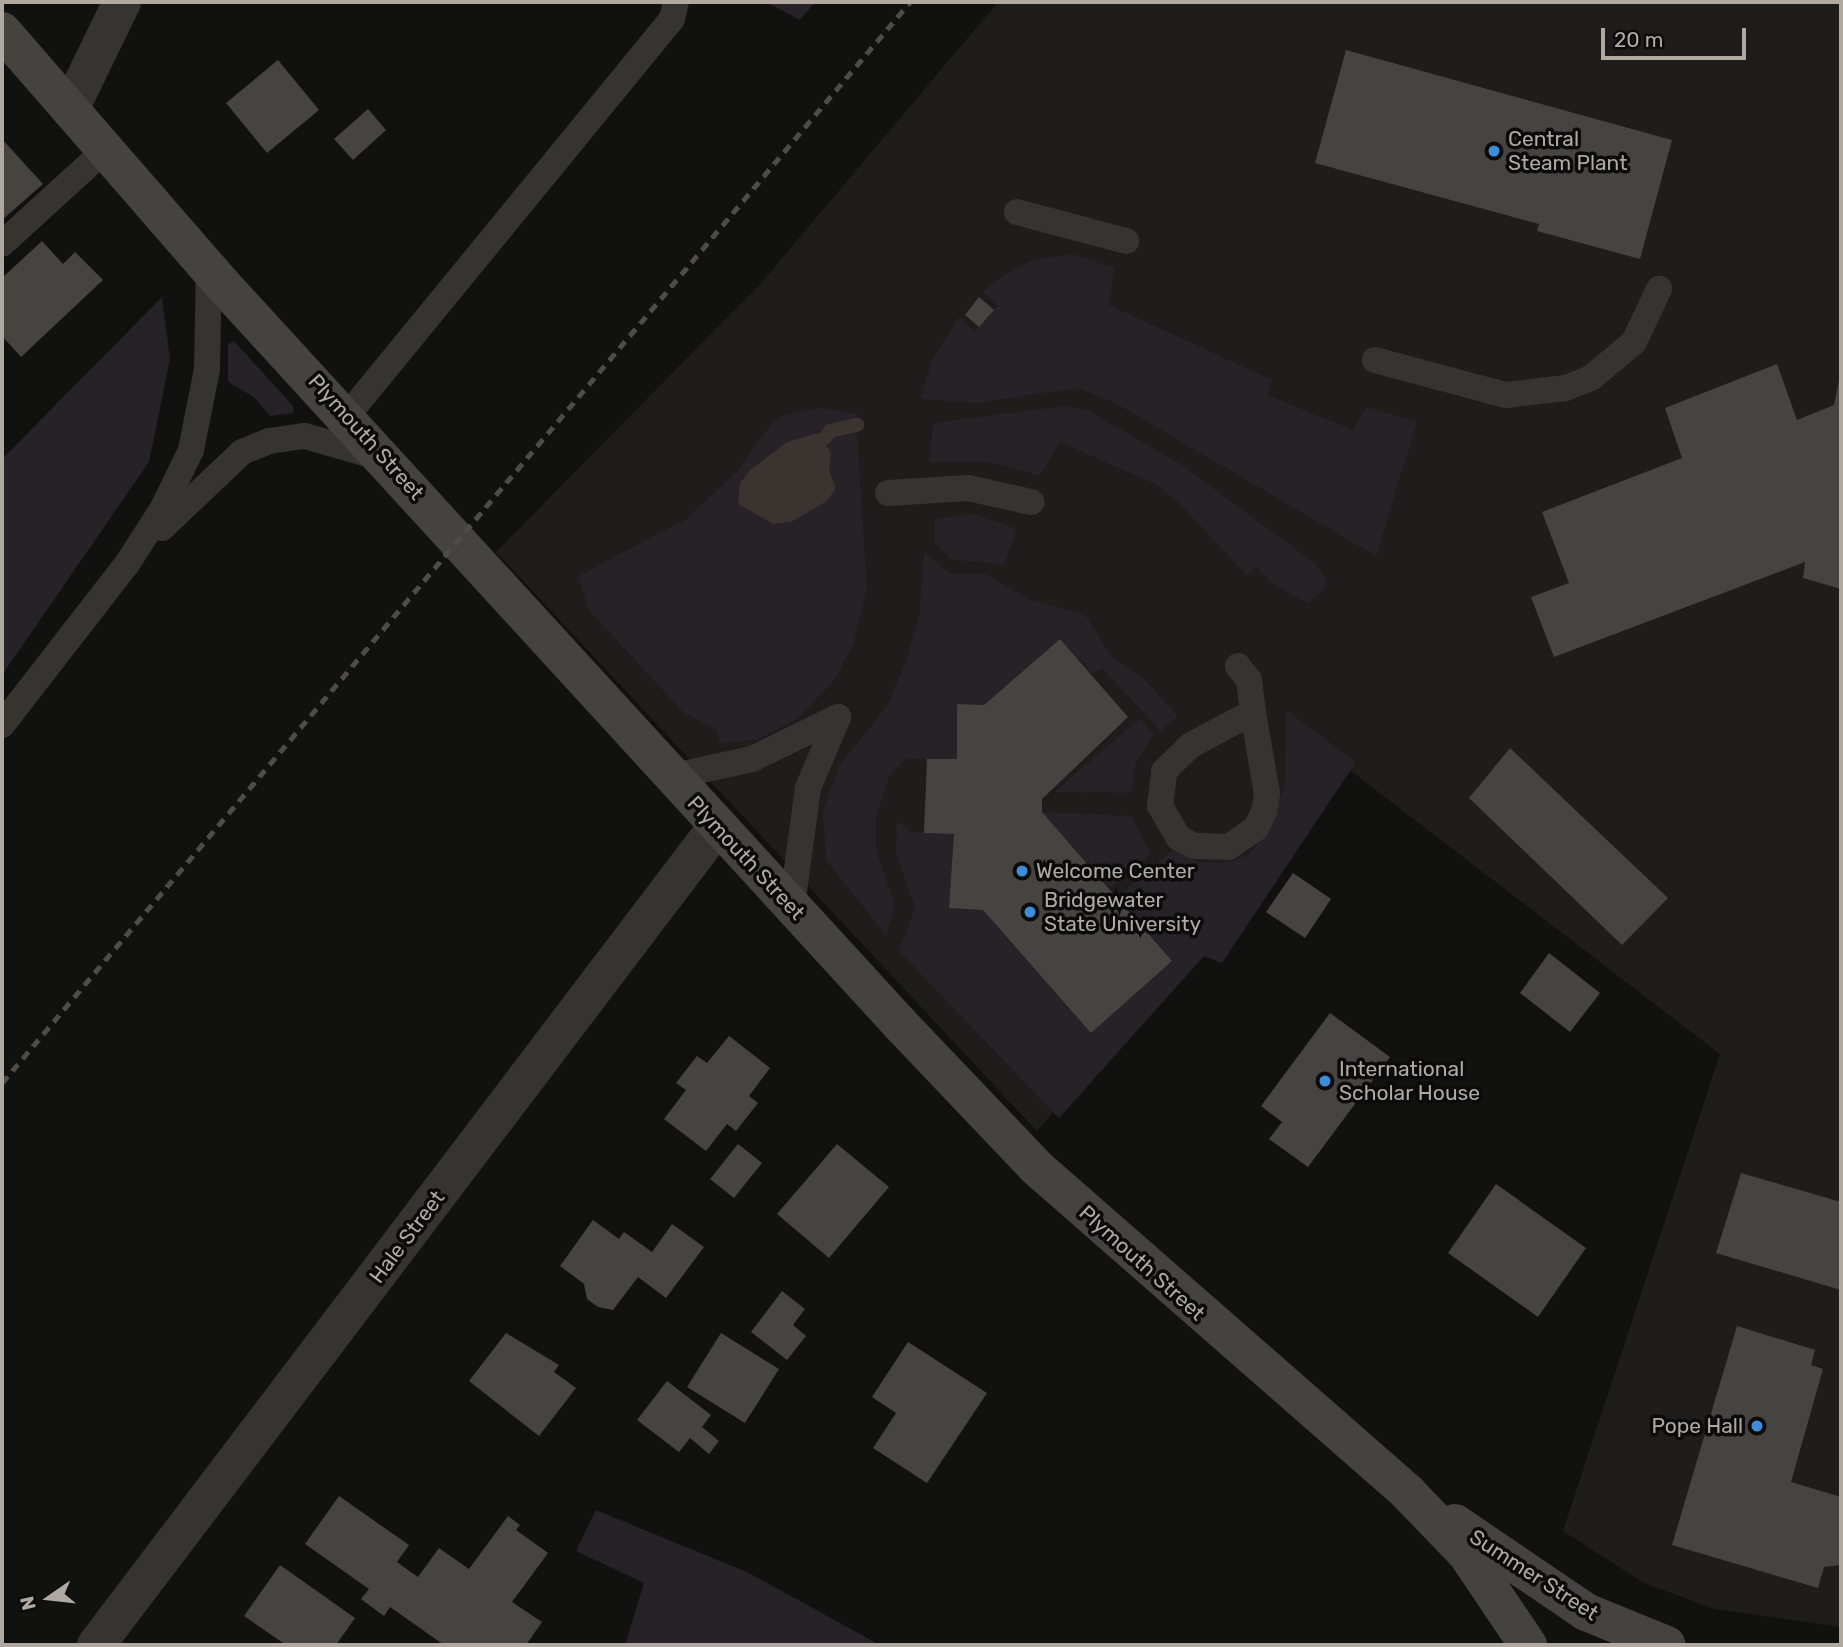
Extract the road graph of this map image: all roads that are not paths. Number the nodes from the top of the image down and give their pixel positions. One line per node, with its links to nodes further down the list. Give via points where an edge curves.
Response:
1 (122, 2): 4 (street)
2 (676, 2): 12 (lane, via 672,19)
3 (2, 31): 4 (main road, Plymouth Street)
4 (71, 107): 5 (main road, Plymouth Street)
5 (107, 148): 8 (lane); 9 (main road, Plymouth Street)
6 (1017, 212): 7 (lane)
7 (1126, 242)
8 (2, 244)
9 (209, 269): 12 (main road, Plymouth Street); 16 (lane, via 207,369 191,450 163,508)
10 (1659, 289): 11 (lane, via 1634,342 1591,378 1566,388 1506,396)
11 (1375, 360)
12 (346, 416): 13 (main road, Plymouth Street)
13 (385, 459): 16 (lane, via 305,436 255,446 205,484); 20 (main road, Plymouth Street)
14 (888, 493): 15 (lane, via 968,488)
15 (1031, 502)
16 (127, 564): 19 (lane)
17 (1238, 666): 18 (lane, via 1249,680)
18 (1252, 712): 18 (lane, via 1191,746 1164,771 1160,806 1178,837 1194,846 1228,847 1256,828 1264,812 1267,794)
19 (2, 725)
20 (670, 777): 21 (main road, Plymouth Street); 22 (lane, via 752,759 838,717 808,788)
21 (716, 828): 22 (main road, Plymouth Street); 24 (street, Hale Street)
22 (792, 906): 23 (main road, Plymouth Street, via 1036,1167)
23 (1408, 1493): 25 (main road, Plymouth Street, via 1466,1553); 26 (main road, Summer Street, via 1586,1612)
24 (96, 1645)
25 (1528, 1645)
26 (1667, 1645)

